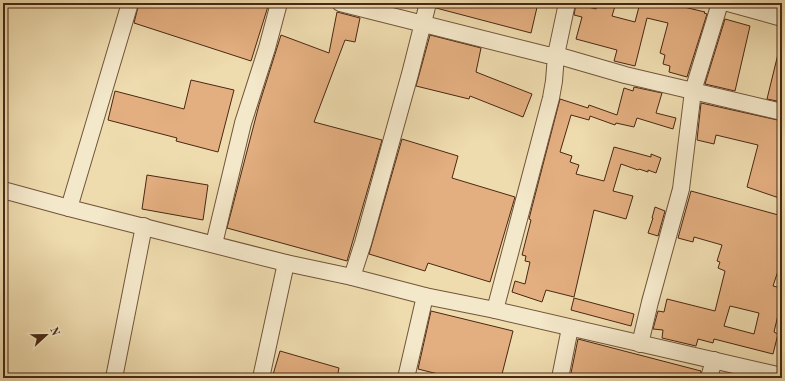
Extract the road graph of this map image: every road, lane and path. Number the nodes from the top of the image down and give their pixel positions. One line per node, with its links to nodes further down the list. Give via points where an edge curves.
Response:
1 (130, 3): 13 (street)
2 (279, 3): 15 (street, via 243,123)
3 (340, 3): 8 (street)
4 (428, 3): 8 (street)
5 (567, 3): 9 (street)
6 (727, 3): 7 (street); 10 (street)
7 (782, 18)
8 (423, 24): 9 (street, via 547,55); 17 (street)
9 (556, 55): 10 (street); 19 (street, via 550,98)
10 (693, 91): 11 (street); 21 (street, via 681,189)
11 (782, 112)
12 (4, 194): 13 (street)
13 (69, 208): 14 (street)
14 (144, 226): 15 (street); 24 (street)
15 (214, 244): 16 (street)
16 (286, 263): 17 (street); 25 (street)
17 (352, 277): 18 (street)
18 (426, 296): 19 (street); 26 (street)
19 (495, 310): 20 (street)
20 (570, 328): 21 (street); 27 (street)
21 (640, 344): 22 (street)
22 (714, 360): 23 (street); 28 (street)
23 (782, 376)
24 (114, 378)
25 (261, 378)
26 (406, 378)
27 (560, 378)
28 (709, 378)

